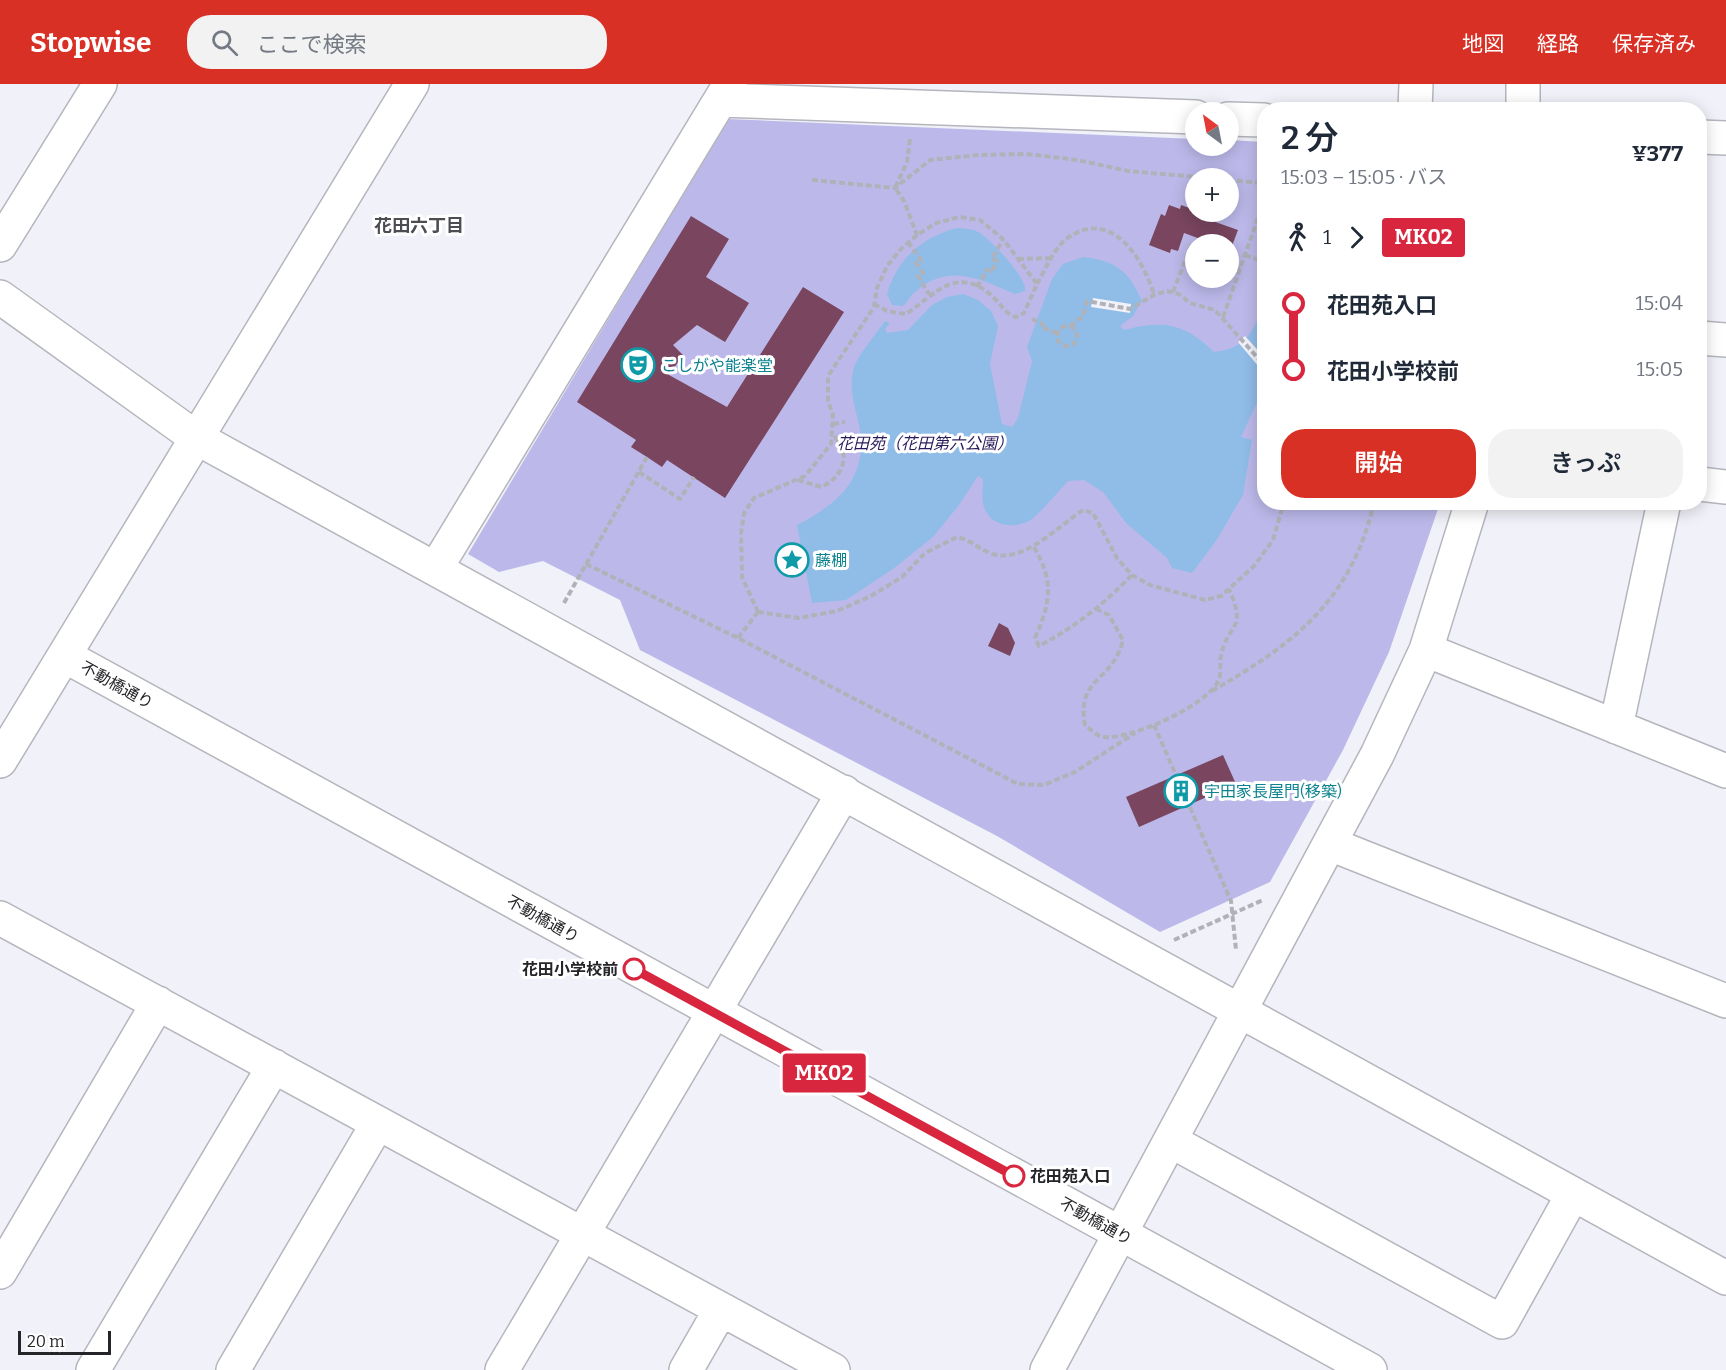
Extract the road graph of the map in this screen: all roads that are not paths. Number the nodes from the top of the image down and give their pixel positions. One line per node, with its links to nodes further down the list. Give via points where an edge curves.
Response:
1 (100, 84): 13 (street)
2 (412, 84): 17 (street)
3 (1416, 84): 6 (street)
4 (1523, 84): 7 (street)
5 (726, 92): 8 (street); 22 (street)
6 (1415, 102)
7 (1522, 102)
8 (1185, 116)
9 (1239, 119): 10 (street)
10 (1257, 120)
11 (1707, 137): 12 (street)
12 (1726, 138)
13 (0, 245)
14 (0, 297): 17 (street)
15 (1707, 339): 16 (street)
16 (1726, 340)
17 (195, 437): 22 (street); 24 (street)
18 (1707, 485): 19 (street)
19 (1726, 488)
20 (1470, 510): 23 (street)
21 (1662, 510): 25 (street)
22 (436, 568): 28 (street)
23 (1426, 650): 25 (street); 29 (street)
24 (65, 656): 26 (street); 34 (street, 不動橋通り)
25 (1616, 727): 27 (street)
26 (0, 761)
27 (1726, 771)
28 (844, 792): 33 (street); 34 (street)
29 (1330, 844): 31 (street); 33 (street)
30 (0, 918): 32 (street)
31 (1726, 1001)
32 (158, 1003): 35 (street); 41 (street)
33 (1240, 1011): 37 (street); 38 (street)
34 (714, 1013): 39 (street); 40 (street, 不動橋通り)
35 (273, 1066): 36 (street); 44 (street)
36 (378, 1123): 39 (street); 45 (street)
37 (1171, 1141): 38 (street, via 1502,1322); 40 (street)
38 (1573, 1194): 42 (street)
39 (583, 1234): 43 (street); 46 (street)
40 (1120, 1234): 49 (street); 50 (street, 不動橋通り)
41 (0, 1272)
42 (1726, 1278)
43 (721, 1309): 47 (street); 48 (street)
44 (93, 1370)
45 (233, 1370)
46 (502, 1370)
47 (686, 1370)
48 (833, 1370)
49 (1047, 1370)
50 (1370, 1370)

